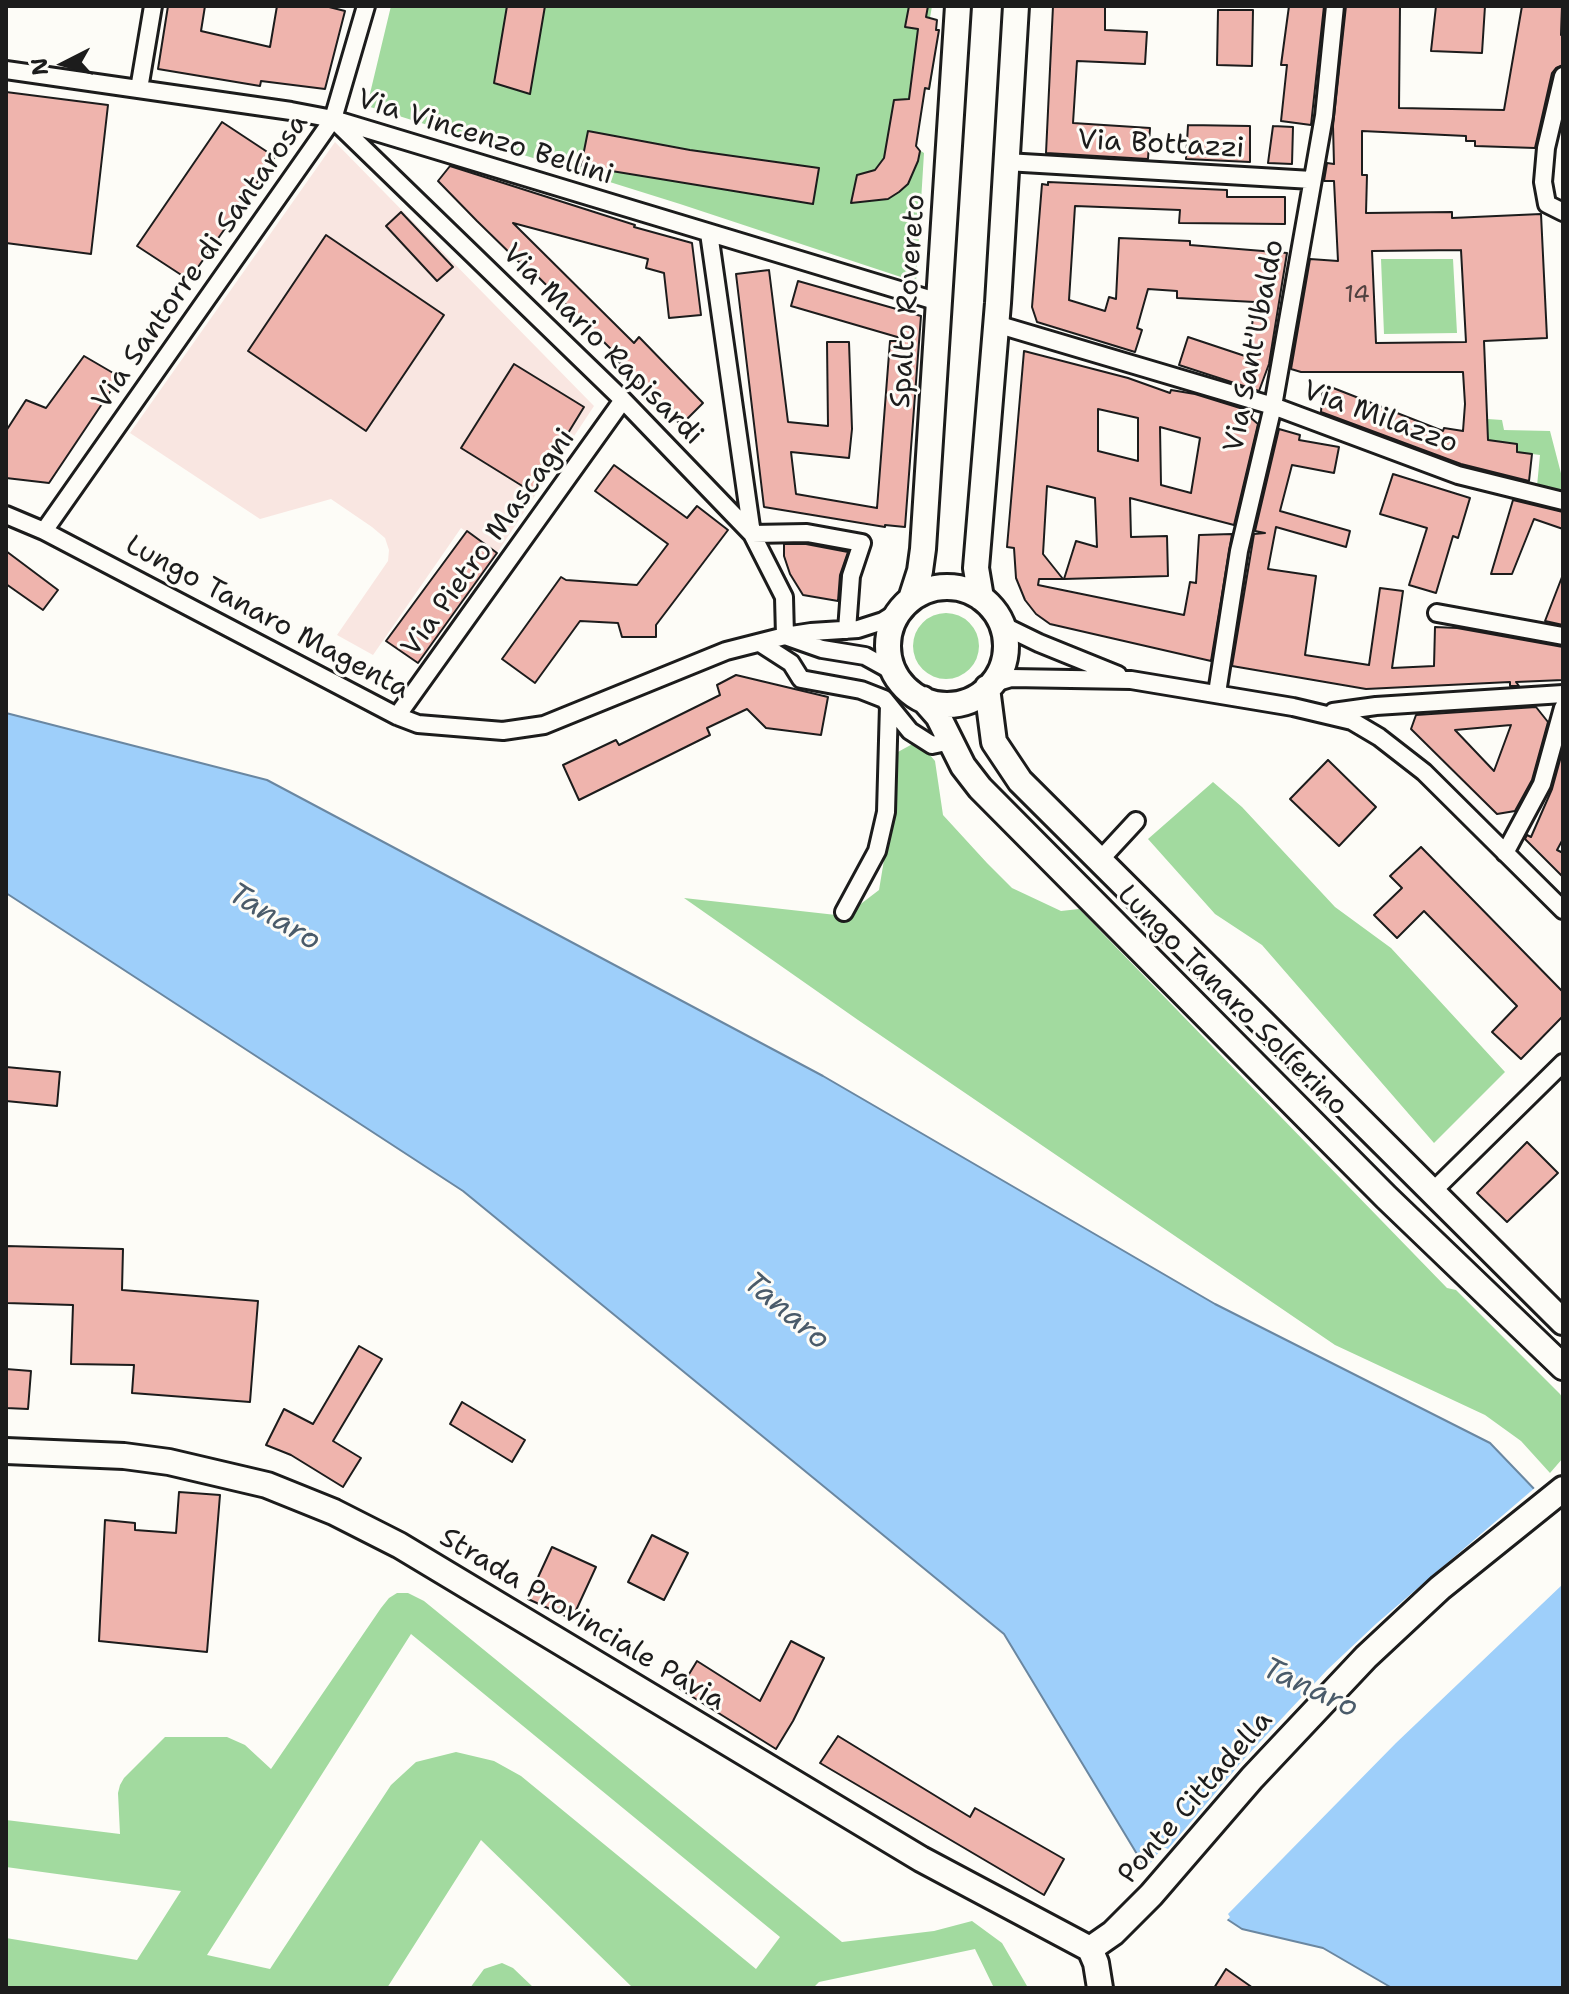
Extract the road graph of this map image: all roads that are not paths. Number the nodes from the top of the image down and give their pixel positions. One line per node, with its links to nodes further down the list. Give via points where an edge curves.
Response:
1 (153, 6): 8 (street)
2 (366, 6): 9 (street, Via Santorre di Santarosa)
3 (958, 6): 14 (main road, Spalto Rovereto)
4 (1016, 6): 10 (main road)
5 (1335, 6): 11 (street, Via Sant'Ubaldo)
6 (6, 70): 8 (street, Via Vincenzo Bellini)
7 (1563, 76): 12 (street, via 1546,148 1544,196 1549,206)
8 (139, 89): 9 (street, Via Vincenzo Bellini)
9 (333, 119): 13 (street, Via Vincenzo Bellini); 16 (street, Via Mario Rapisardi); 20 (street, Via Santorre di Santarosa)
10 (1006, 162): 11 (street, Via Bottazzi); 15 (main road)
11 (1312, 180): 17 (street, Via Sant'Ubaldo)
12 (1563, 212)
13 (709, 233): 14 (street, Via Vincenzo Bellini); 21 (street)
14 (939, 302): 23 (main road, Spalto Rovereto, via 922,559)
15 (996, 324): 17 (street, Via Milazzo); 22 (main road, via 976,568)
16 (623, 400): 21 (street, Via Mario Rapisardi); 39 (street, Via Pietro Mascagni)
17 (1273, 406): 18 (street, Via Milazzo, via 1458,475); 33 (street, Via Sant'Ubaldo, via 1239,551)
18 (1563, 501)
19 (6, 515): 20 (street, Lungo Tanaro Magenta)
20 (44, 531): 39 (street, Lungo Tanaro Magenta)
21 (752, 534): 26 (street, via 807,533 862,543 851,576); 27 (street, Via Mario Rapisardi, via 784,597)
22 (981, 598): 23 (main road, via 943,587); 25 (main road)
23 (905, 605): 26 (street, Lungo Tanaro Magenta, via 875,624); 30 (main road, via 891,627 888,644)
24 (1437, 613): 28 (street)
25 (1002, 625): 31 (street); 32 (main road, via 1004,659)
26 (847, 630): 27 (street, Lungo Tanaro Magenta)
27 (785, 636): 29 (street, Lungo Tanaro Magenta); 30 (street, via 865,656)
28 (1563, 636)
29 (760, 643): 36 (street, via 791,663 801,679 861,690); 39 (street, Lungo Tanaro Magenta, via 726,651 544,725 503,731 418,724)
30 (894, 672): 35 (main road)
31 (1131, 680): 32 (street, via 1011,678); 33 (street)
32 (989, 686): 35 (main road, via 956,704); 43 (main road, Lungo Tanaro Solferino, via 991,731 999,753)
33 (1217, 693): 38 (street)
34 (1563, 694): 38 (street)
35 (923, 699): 40 (main road, Lungo Tanaro Solferino)
36 (889, 705): 40 (street, via 910,731 932,745); 45 (street, via 886,812 877,851)
37 (1563, 708): 42 (street, via 1542,784)
38 (1326, 714): 42 (street, via 1365,727 1402,754)
39 (397, 716)
40 (951, 741): 49 (main road, Lungo Tanaro Solferino, via 971,778 990,798)
41 (1136, 821): 43 (street)
42 (1505, 853): 44 (street)
43 (1099, 861): 47 (main road, Lungo Tanaro Solferino)
44 (1563, 910)
45 (844, 912)
46 (1563, 1063): 47 (street)
47 (1433, 1191): 48 (main road, Lungo Tanaro Solferino)
48 (1563, 1322)
49 (1520, 1328): 50 (main road, Lungo Tanaro Solferino); 51 (main road, Lungo Tanaro Solferino)
50 (1563, 1367)
51 (1563, 1380)
52 (6, 1451): 54 (main road, Strada Provinciale Pavia, via 169,1462 267,1485 334,1512 399,1545 921,1859)
53 (1561, 1488): 54 (main road, Ponte Cittadella, via 1440,1588 1338,1684 1135,1911)
54 (1090, 1949): 55 (main road)
55 (1100, 1988)

